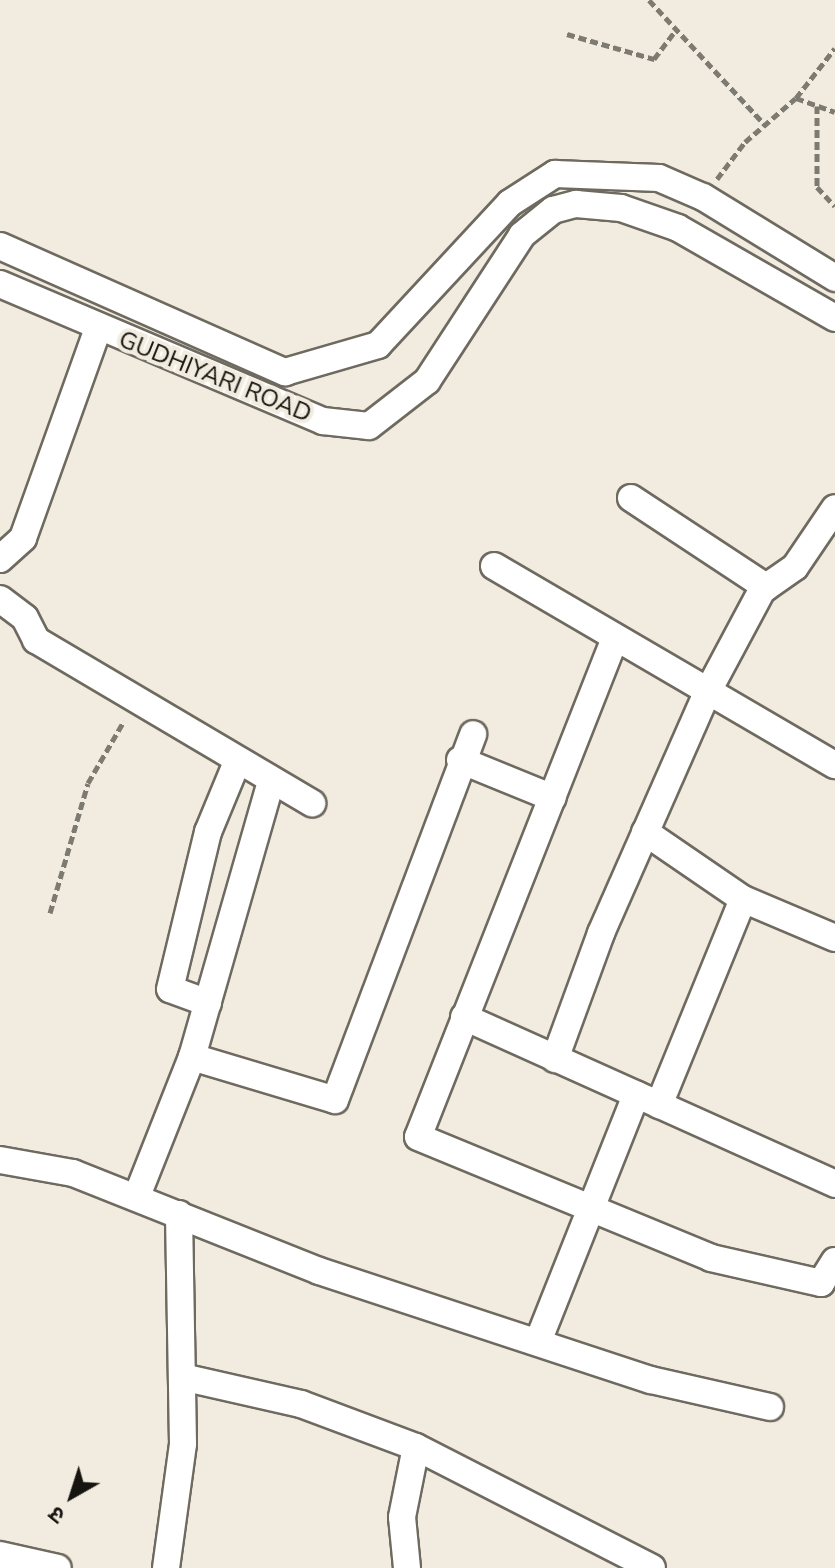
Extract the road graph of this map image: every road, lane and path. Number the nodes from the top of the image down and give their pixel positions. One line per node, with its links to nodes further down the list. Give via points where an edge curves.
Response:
1 (649, 0): 2 (path)
2 (677, 29): 3 (path, via 654,59); 8 (path)
3 (567, 34)
4 (835, 48): 5 (path)
5 (796, 98): 6 (path); 8 (path)
6 (817, 106): 7 (path); 10 (path, via 817,187)
7 (835, 112)
8 (765, 125): 9 (path)
9 (697, 194): 11 (street); 12 (street, GUDHIYARI ROAD, via 659,178 555,174 510,203 378,345 285,372); 13 (street, GUDHIYARI ROAD)
10 (835, 206)
11 (678, 228): 15 (street, GUDHIYARI ROAD); 16 (street, GUDHIYARI ROAD, via 621,208 576,204 553,210 522,235 427,381 399,410 369,426 323,421)
12 (0, 246)
13 (835, 278)
14 (0, 284): 16 (street, GUDHIYARI ROAD)
15 (835, 318)
16 (98, 329): 19 (street, via 23,538)
17 (631, 498): 21 (street)
18 (832, 522): 21 (street, via 795,567)
19 (0, 559)
20 (494, 566): 23 (street)
21 (766, 587): 24 (street)
22 (0, 599): 25 (street, via 25,618 36,640)
23 (615, 638): 24 (street); 31 (street)
24 (707, 693): 29 (street); 33 (street)
25 (136, 699): 28 (street); 35 (path, via 88,783)
26 (473, 734): 27 (street)
27 (460, 760): 31 (street); 39 (street, via 335,1100)
28 (237, 762): 30 (street); 37 (street, via 208,832 170,989)
29 (835, 765)
30 (271, 782): 32 (street); 37 (street)
31 (553, 798): 38 (street)
32 (312, 803)
33 (645, 832): 34 (street); 40 (street)
34 (743, 899): 36 (street); 41 (street)
35 (50, 913)
36 (835, 938)
37 (208, 1003): 39 (street)
38 (464, 1017): 40 (street); 45 (street, via 418,1137)
39 (192, 1057): 44 (street)
40 (555, 1059): 41 (street)
41 (648, 1100): 43 (street); 45 (street)
42 (0, 1160): 44 (street, via 73,1173)
43 (835, 1184)
44 (137, 1196): 46 (street)
45 (590, 1211): 47 (street, via 711,1258 821,1283); 48 (street)
46 (179, 1214): 48 (street, via 319,1271); 49 (street)
47 (835, 1261)
48 (539, 1339): 50 (street, via 651,1380)
49 (182, 1377): 51 (street, via 301,1404); 54 (street, via 183,1444)
50 (770, 1407)
51 (416, 1447): 55 (street, via 402,1517); 56 (street)
52 (0, 1555): 53 (street)
53 (58, 1568)
54 (166, 1568)
55 (407, 1568)
56 (652, 1568)

